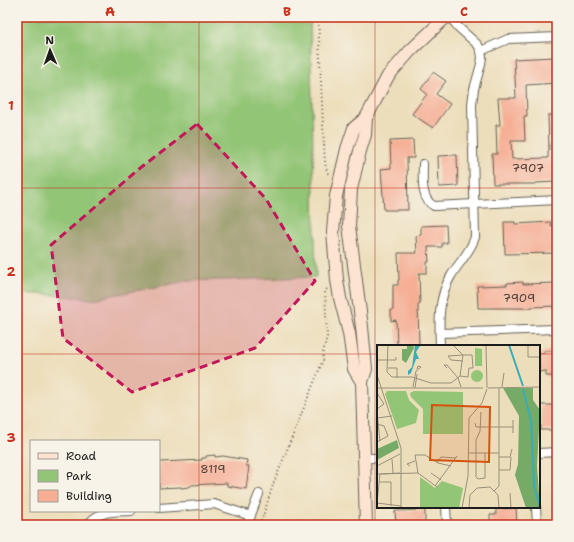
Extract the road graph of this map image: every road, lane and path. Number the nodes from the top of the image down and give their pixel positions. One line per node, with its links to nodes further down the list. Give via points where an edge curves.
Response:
1 (318, 17): 8 (path, via 325,161 328,173)
2 (446, 17): 6 (main road, via 388,76)
3 (450, 17): 5 (street)
4 (557, 37): 5 (street, via 508,39)
5 (481, 51): 10 (street, via 481,64 472,104)
6 (366, 118): 8 (main road, via 354,128); 15 (main road, via 365,135 351,190 348,226 366,369)
7 (423, 164): 10 (street, via 424,190 429,203 434,206)
8 (338, 182): 11 (main road, via 333,232)
9 (557, 200): 10 (street)
10 (475, 204): 13 (street, via 475,237 469,252 450,277 444,290)
11 (337, 280): 15 (main road, via 354,369); 28 (path, via 325,291 327,337 323,360 273,485)
12 (557, 329): 13 (street)
13 (440, 333): 14 (street)
14 (440, 345)
15 (362, 382): 18 (main road)
16 (540, 452): 17 (street)
17 (557, 452)
18 (365, 458): 19 (street); 29 (main road)
19 (377, 458)
20 (259, 494): 25 (street)
21 (160, 508): 25 (street, via 214,504)
22 (446, 508): 30 (street)
23 (536, 508): 31 (street)
24 (121, 512): 26 (street, via 94,517)
25 (251, 516): 27 (street)
26 (88, 525)
27 (247, 525)
28 (260, 525)
29 (366, 525)
30 (447, 525)
31 (537, 525)

